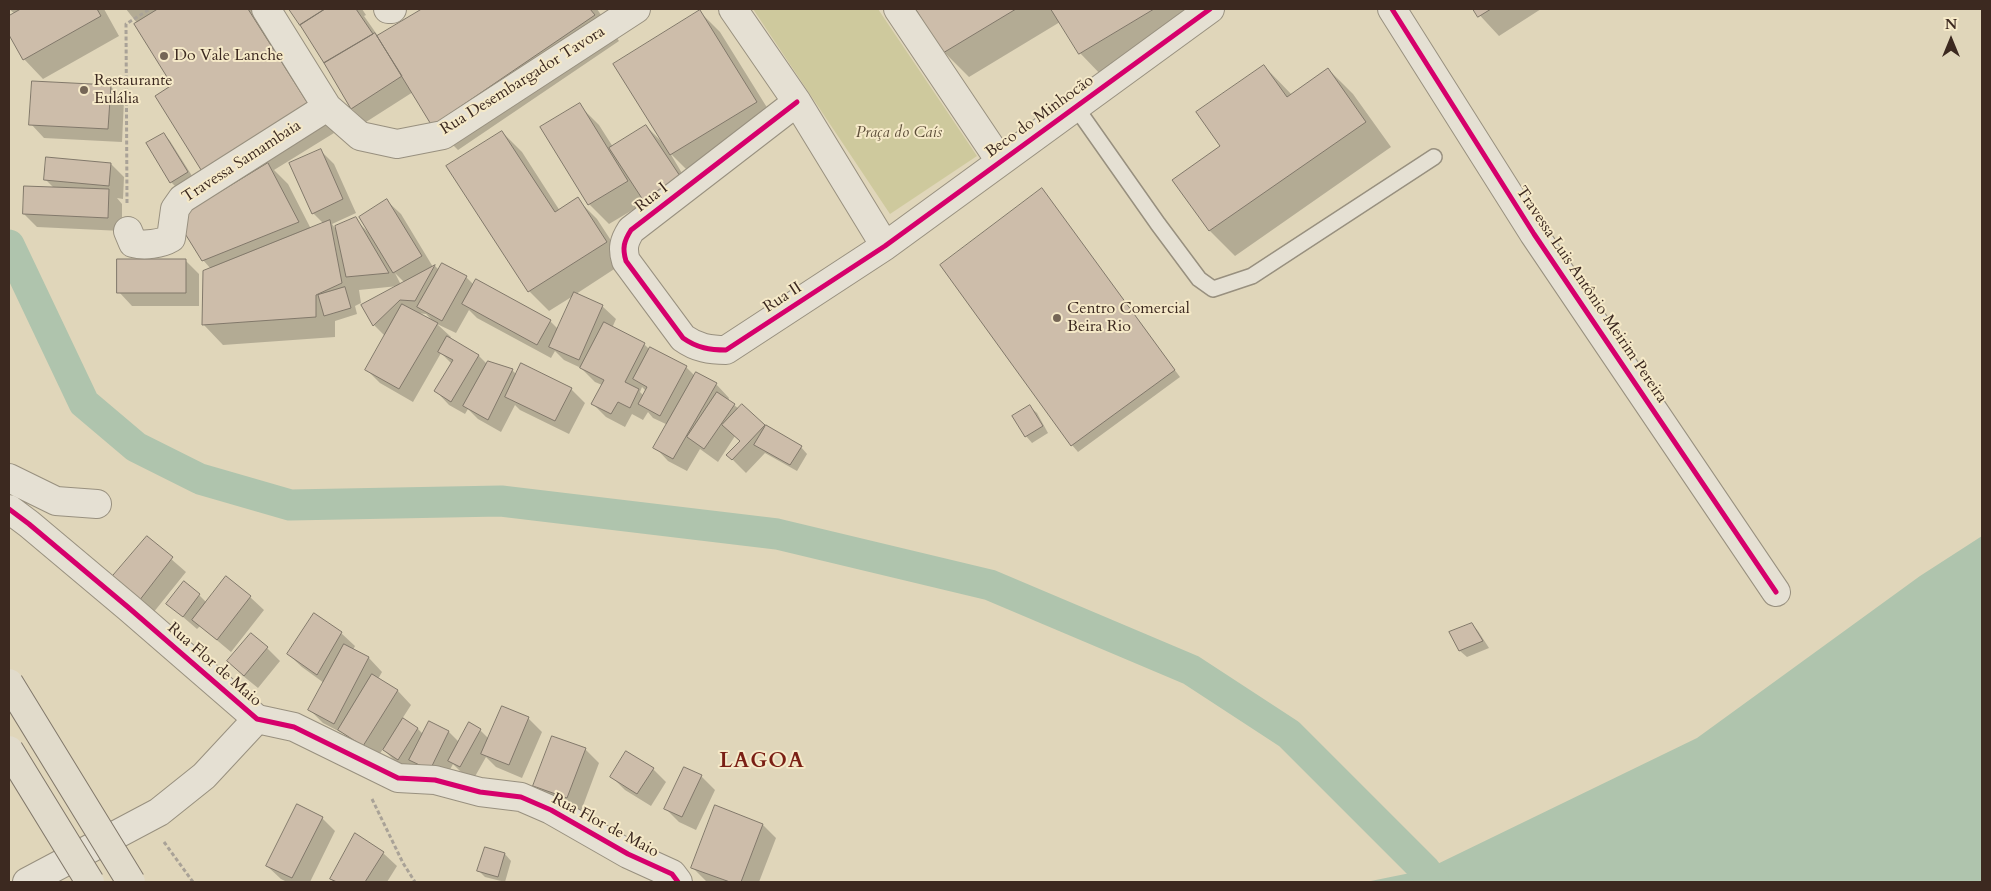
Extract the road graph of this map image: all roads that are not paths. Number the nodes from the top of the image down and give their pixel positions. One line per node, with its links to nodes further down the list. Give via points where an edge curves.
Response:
1 (266, 9): 11 (street, Rua Desembargador Tavora)
2 (388, 9): 3 (street)
3 (392, 9)
4 (636, 9): 11 (street, Rua Desembargador Tavora, via 443,135 397,144 360,136)
5 (733, 9): 9 (street)
6 (898, 9): 13 (street)
7 (1210, 9): 10 (street, Beco do Minhocão)
8 (1392, 9): 20 (street, Travessa Luis Antônio Meirim Pereira, via 1534,234)
9 (797, 102): 15 (street); 16 (street, Rua I, via 631,230 624,241 626,260)
10 (1075, 106): 12 (lane, via 1199,279 1213,289 1252,276); 13 (street, Beco do Minhocão)
11 (327, 107): 14 (street, Travessa Samambaia, via 182,200 175,209 171,238 140,245 133,243)
12 (1434, 157)
13 (1000, 161): 15 (street, Beco do Minhocão)
14 (128, 232)
15 (885, 246): 16 (street, Rua II, via 726,350 706,350)
16 (690, 343)
17 (9, 478): 18 (street, via 56,501)
18 (97, 504)
19 (9, 509): 22 (street, Rua Flor de Maio)
20 (1776, 592)
21 (9, 682): 26 (main road, bridge)
22 (257, 719): 24 (street, via 204,776 147,819); 27 (street, Rua Flor de Maio, via 294,727 398,778 435,780 480,792 521,797 672,874)
23 (9, 750): 25 (main road, bridge)
24 (27, 882)
25 (90, 882)
26 (131, 882)
27 (678, 882)

